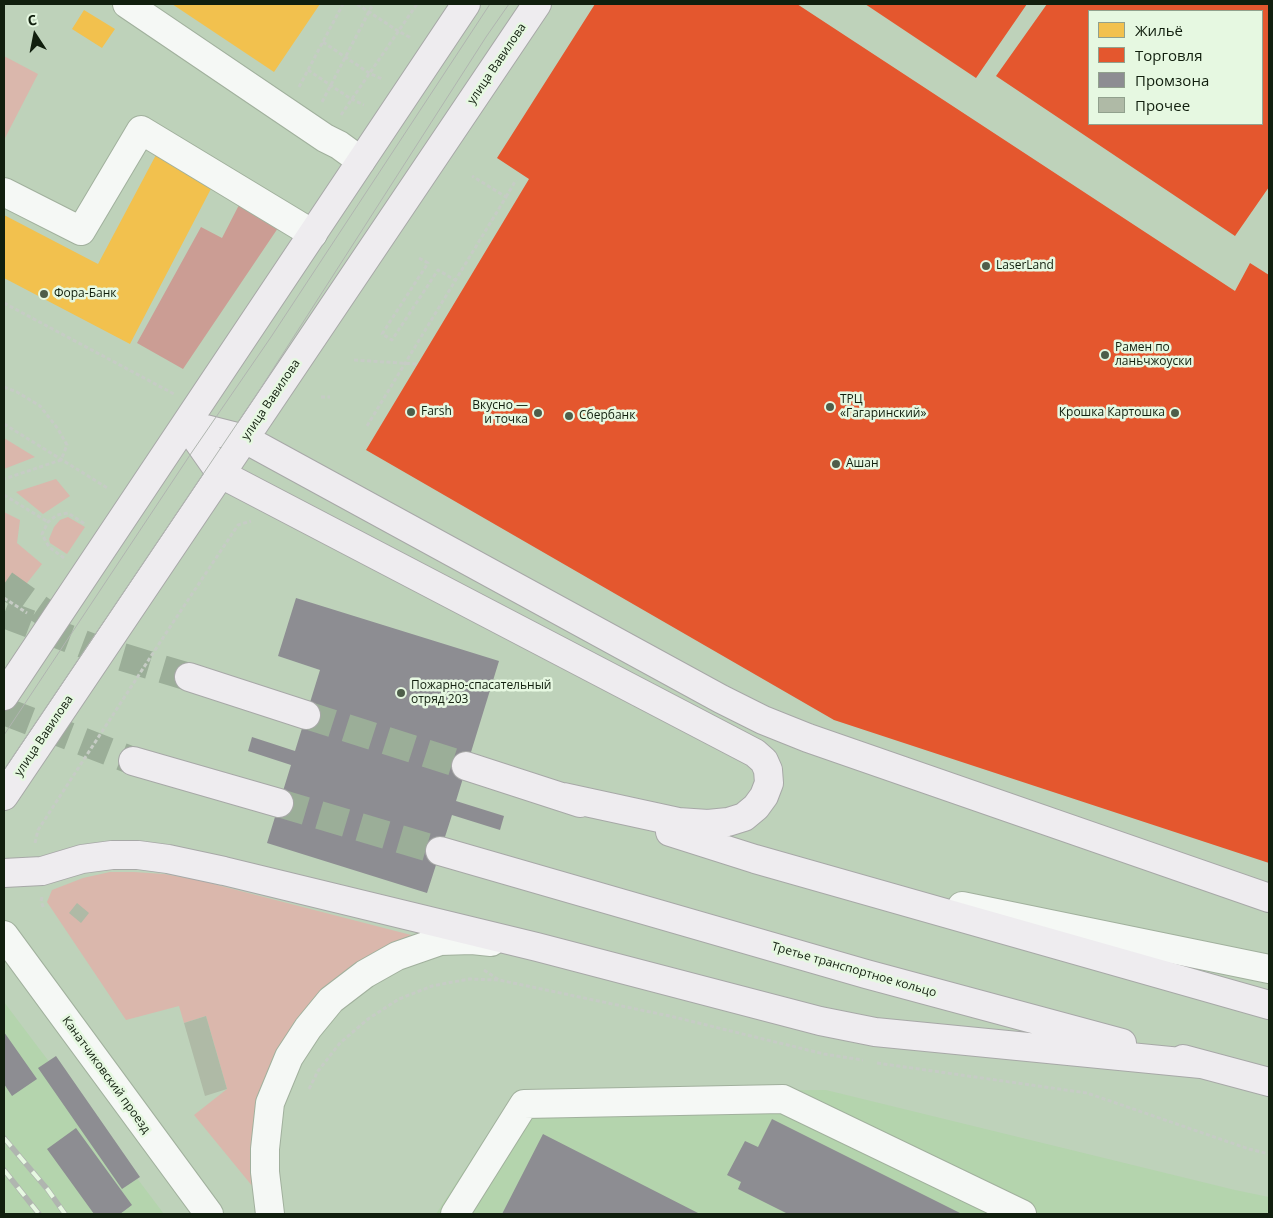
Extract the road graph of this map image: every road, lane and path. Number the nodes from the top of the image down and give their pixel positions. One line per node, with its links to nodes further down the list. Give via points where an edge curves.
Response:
1 (127, 4): 19 (street)
2 (342, 4): 11 (path)
3 (357, 4): 8 (path)
4 (373, 4): 8 (path)
5 (416, 4): 9 (path)
6 (466, 4): 21 (main road)
7 (537, 4): 40 (main road, улица Вавилова)
8 (369, 12): 9 (path); 12 (path)
9 (398, 31): 10 (path); 14 (path)
10 (411, 39)
11 (323, 42): 12 (path); 13 (path)
12 (345, 57): 14 (path); 16 (path)
13 (308, 70): 16 (path); 19 (path)
14 (369, 73): 15 (path); 17 (path)
15 (382, 80)
16 (331, 85): 17 (path); 20 (path)
17 (352, 99): 18 (path); 20 (path)
18 (364, 105)
19 (287, 112): 20 (street)
20 (317, 132): 21 (street)
21 (361, 162): 26 (main road)
22 (472, 176): 25 (path)
23 (516, 180): 25 (path)
24 (4, 192): 26 (street, via 81,232 140,130 266,195 288,220)
25 (506, 197): 28 (path)
26 (313, 234): 38 (main road)
27 (419, 258): 28 (path, via 428,263 382,334 392,340 438,270)
28 (455, 280): 31 (path)
29 (4, 303): 34 (path)
30 (354, 360): 31 (path)
31 (405, 363): 32 (path); 39 (path)
32 (417, 364)
33 (4, 388): 41 (path, via 40,406 67,445)
34 (179, 396)
35 (320, 397): 36 (path)
36 (330, 397)
37 (4, 424): 41 (path)
38 (186, 424): 40 (main road); 42 (main road); 53 (main road)
39 (367, 426)
40 (245, 438): 42 (main road, улица Вавилова); 66 (main road, via 763,720)
41 (61, 460): 43 (path); 44 (path)
42 (221, 474): 57 (main road, улица Вавилова); 58 (main road, via 755,753 768,770 769,783 764,796 744,817 728,822 678,822)
43 (4, 478)
44 (111, 491)
45 (4, 495): 47 (path)
46 (256, 520): 60 (path, via 238,525 38,830)
47 (48, 522): 48 (path, via 57,515 68,513); 49 (path, via 42,534 49,547)
48 (88, 526)
49 (65, 558)
50 (4, 598): 51 (path)
51 (28, 614)
52 (189, 677): 54 (main road)
53 (4, 696)
54 (306, 714)
55 (133, 762): 59 (main road)
56 (466, 766): 58 (main road)
57 (4, 796)
58 (563, 797): 64 (main road)
59 (279, 804)
60 (35, 843)
61 (440, 850): 72 (main road, Третье транспортное кольцо, via 866,974)
62 (42, 871): 63 (main road); 65 (main road); 68 (main road, via 82,859 112,855 168,859)
63 (4, 873)
64 (816, 877): 69 (street); 71 (main road)
65 (4, 886)
66 (1269, 898)
67 (5, 937): 77 (street, Канатчиковский проезд)
68 (537, 947): 72 (main road, via 820,1022 876,1032); 78 (street, via 472,940 440,941 397,956 365,974 331,1000 290,1057 270,1103 265,1172)
69 (1269, 969)
70 (498, 980): 75 (path, via 469,979 432,986 400,999 340,1043 318,1071)
71 (1269, 1006)
72 (1201, 1064): 73 (main road, Третье транспортное кольцо)
73 (1269, 1082)
74 (1087, 1093): 76 (path)
75 (305, 1095)
76 (1269, 1154)
77 (209, 1214)
78 (270, 1214)
79 (455, 1214): 80 (street, via 524,1104 783,1100)
80 (1022, 1214)

